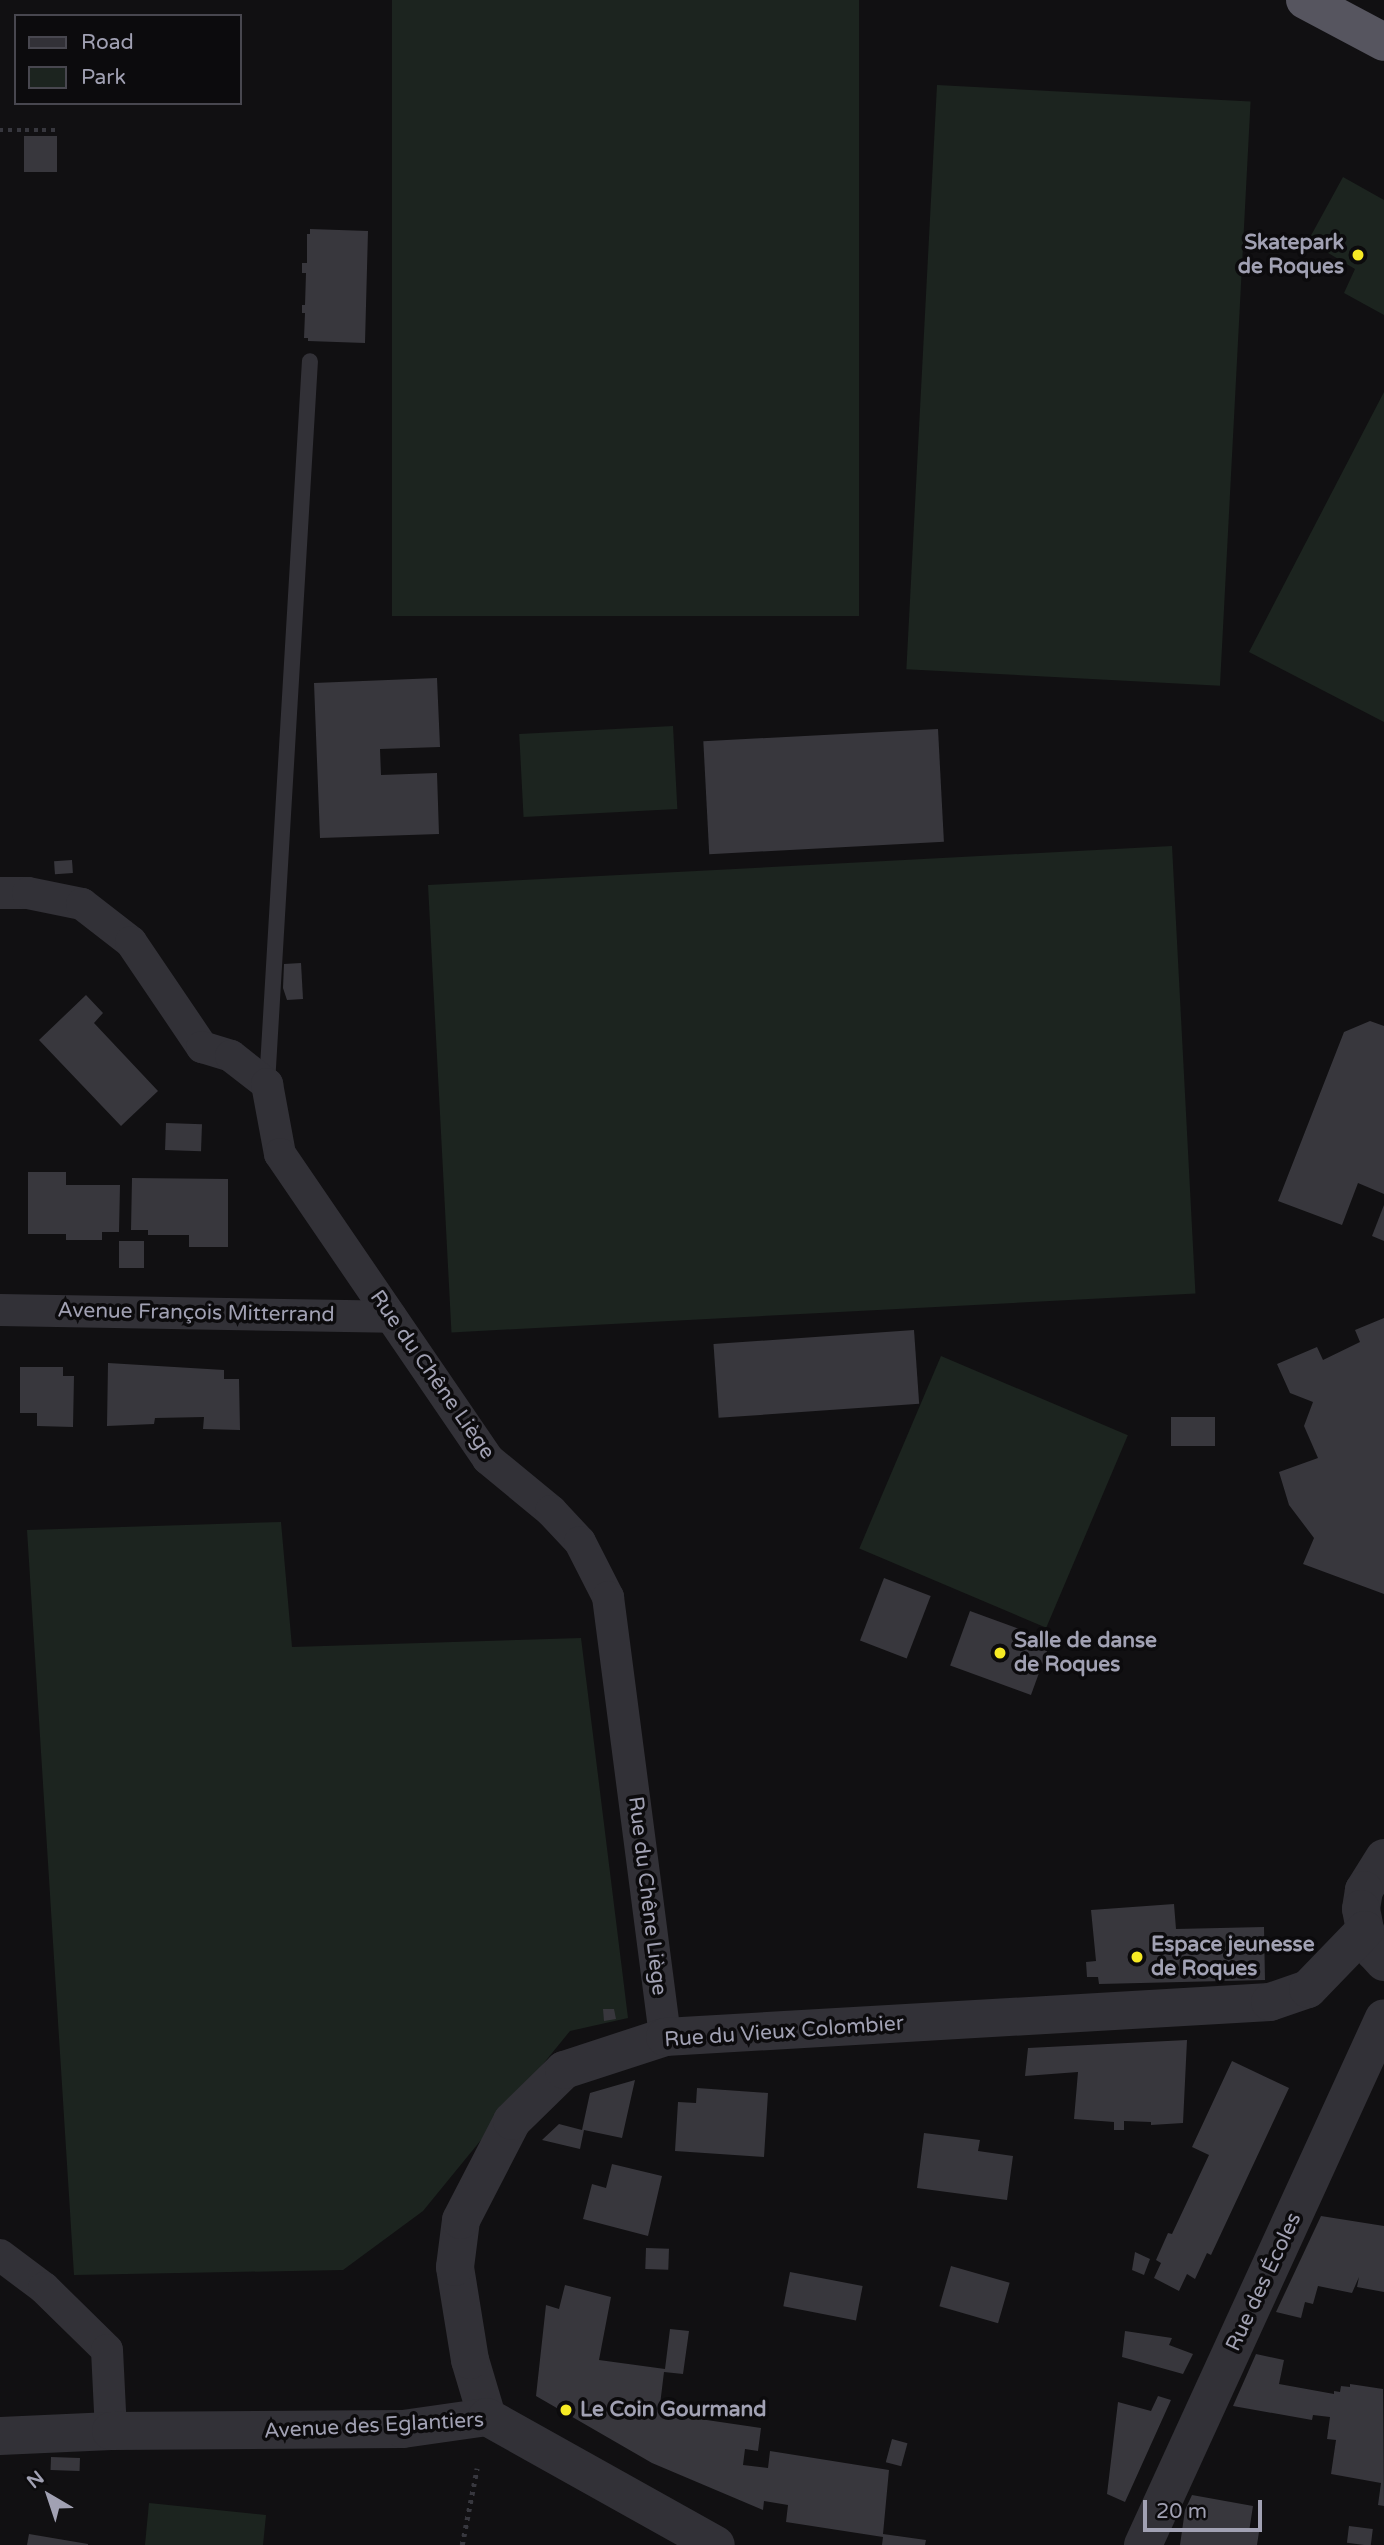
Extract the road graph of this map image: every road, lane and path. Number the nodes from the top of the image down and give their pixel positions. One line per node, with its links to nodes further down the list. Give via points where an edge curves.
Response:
1 (1305, 0): 2 (highway)
2 (1384, 43)
3 (0, 130): 4 (path)
4 (55, 130)
5 (310, 361): 7 (lane)
6 (0, 893): 7 (street, via 28,893 82,904 131,942 202,1047 231,1056)
7 (267, 1084): 9 (street, Rue du Chêne Liège, via 280,1154)
8 (0, 1310): 9 (street, Avenue François Mitterrand)
9 (391, 1317): 14 (street, Rue du Chêne Liège, via 488,1459 551,1511 580,1542 608,1597)
10 (1384, 1858): 11 (street, via 1364,1890)
11 (1365, 1930): 12 (street); 14 (street, Rue du Vieux Colombier, via 1308,1989 1270,2002)
12 (1384, 1962)
13 (1384, 2018): 22 (street, Rue des Écoles)
14 (665, 2037): 16 (street, Rue du Vieux Colombier, via 564,2070 512,2121 461,2220 455,2267 470,2360)
15 (0, 2255): 17 (street, via 44,2288 107,2350)
16 (487, 2417): 17 (street, Avenue des Eglantiers, via 403,2429); 21 (street, Avenue des Eglantiers)
17 (111, 2431): 18 (street, Avenue des Eglantiers)
18 (0, 2436)
19 (477, 2468): 20 (path)
20 (462, 2545)
21 (716, 2545)
22 (1143, 2545)

